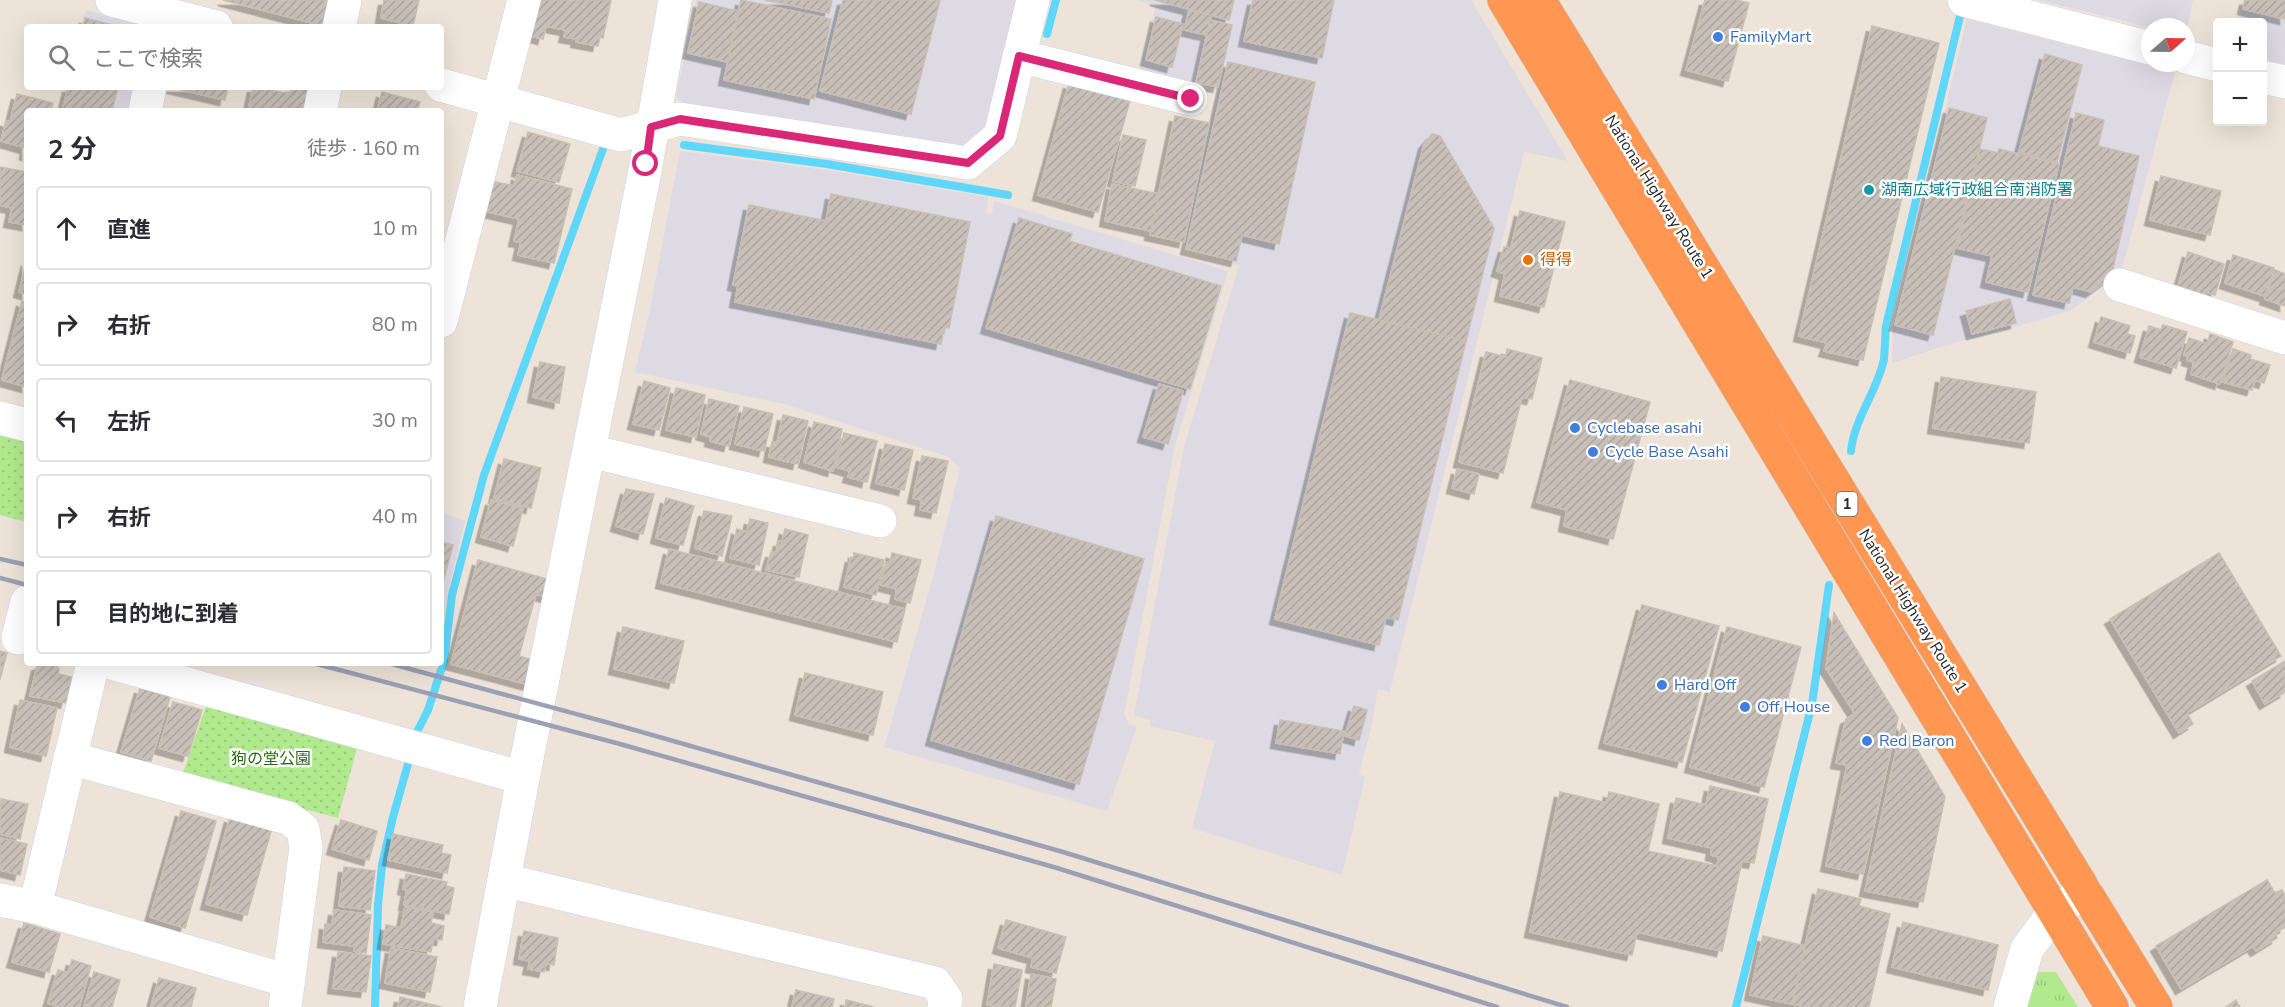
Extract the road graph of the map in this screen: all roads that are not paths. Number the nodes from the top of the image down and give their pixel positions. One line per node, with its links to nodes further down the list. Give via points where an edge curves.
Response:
1 (112, 0): 9 (street)
2 (345, 0): 11 (street)
3 (524, 0): 22 (street)
4 (675, 0): 25 (street)
5 (1033, 0): 13 (street)
6 (1504, 0): 43 (highway, National Highway Route 1 / 1)
7 (1539, 0): 40 (highway, National Highway Route 1 / 1)
8 (1964, 0): 12 (street)
9 (167, 14): 10 (street)
10 (205, 24)
11 (340, 24)
12 (2141, 46)
13 (1019, 56): 21 (street); 25 (street, via 1000,136 968,163 680,119)
14 (2195, 59): 15 (street)
15 (2213, 64)
16 (2267, 78): 17 (street)
17 (2285, 82)
18 (444, 86): 22 (street)
19 (149, 90): 23 (street)
20 (324, 90): 24 (street)
21 (1191, 99)
22 (498, 100): 25 (street, via 621,135); 27 (street)
23 (146, 108)
24 (321, 108)
25 (651, 127): 31 (street)
26 (2120, 285): 28 (street)
27 (444, 309)
28 (2285, 338)
29 (0, 418): 30 (street)
30 (24, 424)
31 (590, 451): 32 (street); 38 (street)
32 (880, 521)
33 (24, 611): 34 (street)
34 (15, 637)
35 (92, 666): 37 (street)
36 (123, 666): 38 (street)
37 (70, 758): 42 (street); 44 (street, via 288,818 303,829 306,848)
38 (523, 778): 39 (street)
39 (504, 880): 45 (street); 46 (street, via 935,983 946,999)
40 (2086, 891): 43 (street); 49 (highway, National Highway Route 1 / 1)
41 (0, 900): 42 (street)
42 (35, 907): 44 (street)
43 (2054, 912): 47 (street, via 2027,949); 48 (highway, National Highway Route 1 / 1)
44 (286, 994)
45 (480, 1007)
46 (944, 1007)
47 (2010, 1007)
48 (2112, 1007)
49 (2157, 1007)

